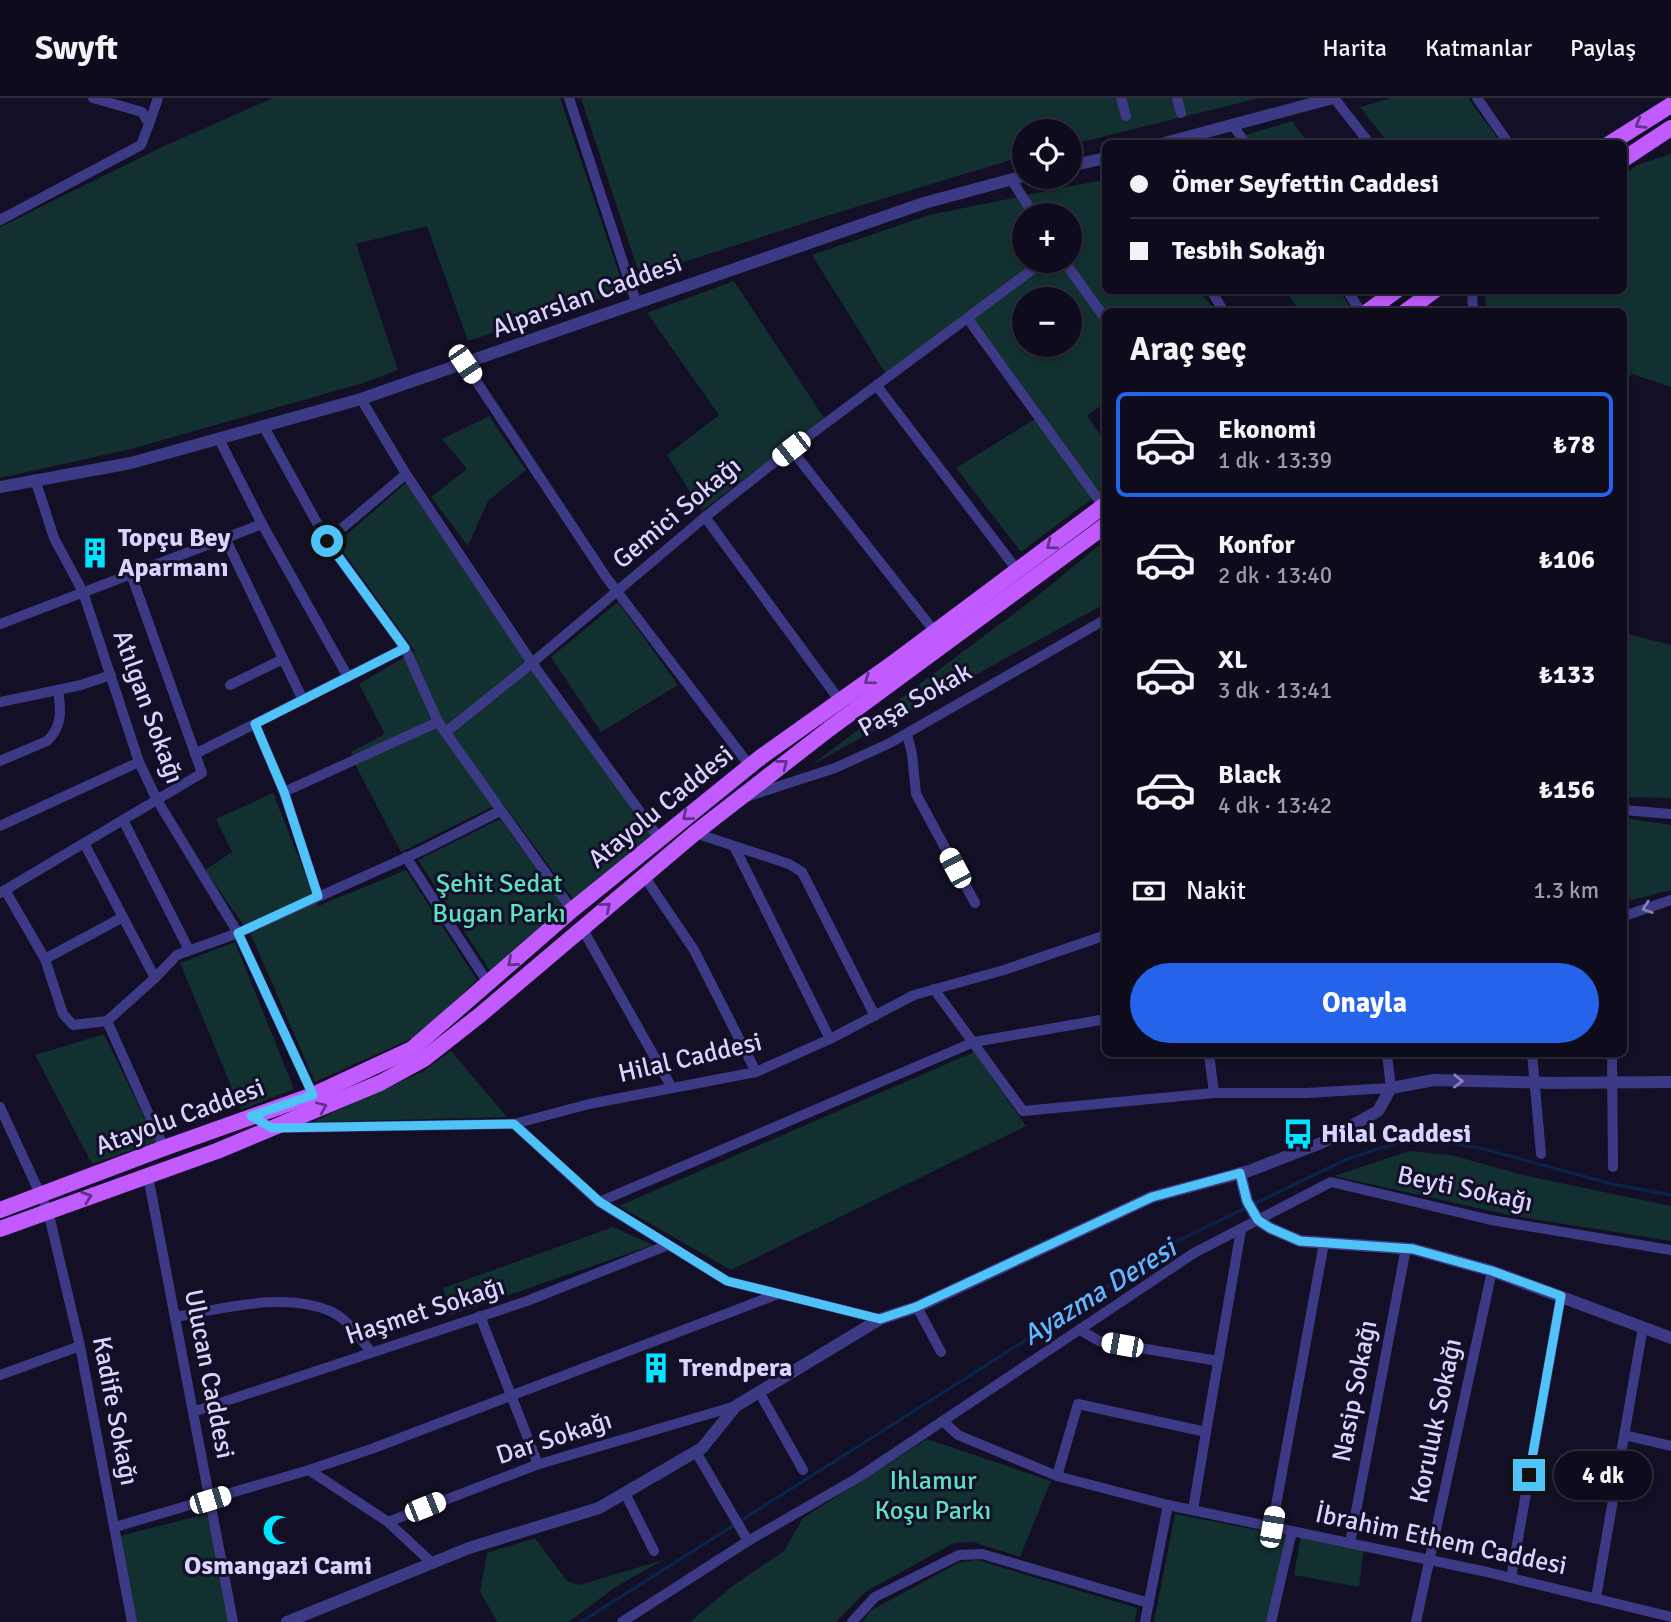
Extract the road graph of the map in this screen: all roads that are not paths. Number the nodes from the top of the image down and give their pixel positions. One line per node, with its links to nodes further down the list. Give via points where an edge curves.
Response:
1 (93, 98): 11 (street, via 142,112)
2 (158, 98): 11 (street)
3 (569, 98): 27 (street)
4 (1121, 98): 10 (street)
5 (1177, 98): 9 (street)
6 (1333, 98): 12 (street); 16 (street)
7 (1477, 98): 17 (street)
8 (1671, 105): 18 (main road, one-way to 18)
9 (1181, 113)
10 (1126, 117)
11 (149, 124): 23 (street, via 141,145)
12 (1233, 124): 14 (street); 15 (street)
13 (1670, 130): 19 (main road)
14 (1175, 140)
15 (1243, 140)
16 (1367, 140)
17 (1506, 140)
18 (1615, 140)
19 (1627, 157)
20 (1102, 159): 21 (street)
21 (1082, 163)
22 (1012, 178): 27 (street, Alparslan Caddesi, via 924,203)
23 (0, 220)
24 (1028, 273): 30 (street, Gemici Sokağı)
25 (1073, 273): 29 (street)
26 (1392, 294): 28 (main road)
27 (636, 302): 31 (street, Alparslan Caddesi)
28 (1372, 308)
29 (1102, 314)
30 (968, 319): 32 (street, Gemici Sokağı); 40 (street)
31 (465, 364): 33 (street, Alparslan Caddesi); 50 (street)
32 (877, 386): 36 (street, Gemici Sokağı); 47 (street)
33 (361, 399): 34 (street, Alparslan Caddesi); 37 (street)
34 (264, 427): 35 (street, Alparslan Caddesi); 46 (street)
35 (219, 439): 38 (street, Alparslan Caddesi, via 131,463); 43 (street)
36 (791, 449): 42 (street, Gemici Sokağı); 53 (street)
37 (406, 474): 46 (street); 56 (street)
38 (35, 479): 39 (street, Alparslan Caddesi); 49 (street, Atılgan Sokağı, via 54,538)
39 (0, 487)
40 (1102, 502)
41 (1102, 506): 47 (main road, Atayolu Caddesi, one-way to 47)
42 (705, 517): 50 (street, Gemici Sokağı); 62 (street)
43 (262, 524): 45 (street); 58 (street)
44 (1102, 528): 74 (main road, Atayolu Caddesi, one-way to 44)
45 (225, 538): 48 (street); 55 (street)
46 (327, 541): 54 (street)
47 (1017, 570): 53 (main road, Atayolu Caddesi)
48 (131, 574): 49 (street); 68 (street)
49 (83, 592): 52 (street); 57 (street, Atılgan Sokağı)
50 (617, 592): 56 (street, Gemici Sokağı); 71 (street)
51 (1102, 621): 67 (street, Paşa Sokak)
52 (0, 624)
53 (935, 632): 62 (main road, Atayolu Caddesi, one-way to 62)
54 (405, 648): 58 (street); 64 (street)
55 (283, 659): 59 (street); 61 (street)
56 (532, 663): 66 (street, Gemici Sokağı); 81 (street)
57 (111, 675): 60 (street); 70 (street, Atılgan Sokağı)
58 (348, 677): 61 (street)
59 (230, 684)
60 (58, 690): 63 (street); 69 (street, via 61,719 52,736)
61 (303, 700): 65 (street)
62 (840, 701): 71 (main road, Atayolu Caddesi)
63 (0, 702)
64 (438, 722): 66 (street); 72 (street)
65 (255, 724): 68 (street); 72 (street)
66 (446, 732): 76 (street)
67 (907, 734): 74 (street, Paşa Sokak, via 835,768); 89 (street, via 916,794)
68 (195, 754): 73 (street, via 202,773)
69 (0, 761)
70 (139, 762): 73 (street, Atılgan Sokağı); 79 (street)
71 (750, 766): 81 (main road, Atayolu Caddesi, one-way to 81)
72 (284, 792): 87 (street)
73 (157, 800): 78 (street); 94 (street, Atılgan Sokağı)
74 (737, 800): 80 (main road, Atayolu Caddesi)
75 (1627, 810): 77 (street)
76 (500, 811): 84 (street); 90 (street)
77 (1671, 814)
78 (122, 820): 82 (street); 96 (street)
79 (0, 826)
80 (695, 833): 83 (street); 85 (main road, Atayolu Caddesi)
81 (659, 838): 90 (main road, Atayolu Caddesi)
82 (84, 843): 86 (street); 92 (street)
83 (734, 846): 101 (street, via 789,863 802,872); 104 (street)
84 (406, 857): 87 (street); 99 (street)
85 (644, 876): 93 (main road, Atayolu Caddesi, one-way to 85); 110 (street, via 694,950)
86 (3, 891): 97 (street)
87 (318, 896): 94 (street)
88 (1671, 900): 91 (street, one-way to 91)
89 (975, 903)
90 (572, 910): 99 (main road, Atayolu Caddesi, one-way to 99)
91 (1627, 915)
92 (123, 917): 97 (street); 98 (street)
93 (582, 928): 114 (street); 121 (main road, Atayolu Caddesi, one-way to 93, via 380,1083 424,1059)
94 (238, 933): 96 (street); 117 (street, Atılgan Sokağı)
95 (1102, 935): 100 (street, Hilal Caddesi)
96 (189, 950): 98 (street, via 177,954)
97 (45, 959): 103 (street, via 63,1014 73,1025)
98 (155, 978): 103 (street)
99 (488, 983): 117 (main road, Atayolu Caddesi, via 412,1049)
100 (934, 989): 101 (street, Hilal Caddesi); 105 (street)
101 (875, 1016): 104 (street, Hilal Caddesi)
102 (1102, 1020): 105 (street)
103 (107, 1021): 122 (street)
104 (830, 1039): 110 (street, Hilal Caddesi)
105 (974, 1042): 116 (street, via 1023,1111); 128 (street)
106 (1209, 1057): 116 (street)
107 (1387, 1057): 115 (street)
108 (1532, 1057): 111 (street)
109 (1612, 1057): 112 (street)
110 (757, 1072): 114 (street, Hilal Caddesi)
111 (1533, 1082): 112 (street); 115 (street, one-way to 111, via 1434,1080); 123 (street)
112 (1612, 1082): 113 (street); 124 (street)
113 (1671, 1082)
114 (672, 1088): 120 (street, Hilal Caddesi)
115 (1391, 1088): 116 (street); 125 (street, via 1378,1111 1321,1143)
116 (1214, 1093)
117 (313, 1095): 119 (main road, Atayolu Caddesi)
118 (0, 1107): 127 (street, Kadife Sokağı)
119 (251, 1116): 121 (street); 122 (main road, Atayolu Caddesi)
120 (514, 1124): 121 (street, Hilal Caddesi); 128 (street)
121 (272, 1128): 126 (main road, Atayolu Caddesi)
122 (164, 1147): 127 (main road, Atayolu Caddesi)
123 (1541, 1154)
124 (1613, 1167)
125 (1240, 1173): 131 (street); 141 (street, via 1152,1197)
126 (148, 1175): 130 (main road, Atayolu Caddesi, one-way to 126); 143 (street, Ulucan Caddesi)
127 (40, 1196): 129 (main road, Atayolu Caddesi); 130 (street, Kadife Sokağı)
128 (600, 1202): 135 (street)
129 (0, 1210)
130 (48, 1211): 132 (main road, Atayolu Caddesi); 148 (street, Kadife Sokağı)
131 (1256, 1217): 133 (street, Beyti Sokağı); 134 (street, via 1300,1241); 137 (street, Beyti Sokağı, via 1331,1182 1490,1220)
132 (0, 1229)
133 (1241, 1230): 146 (street, Beyti Sokağı, via 1194,1253); 151 (street)
134 (1324, 1243): 136 (street); 172 (street)
135 (668, 1245): 139 (street, via 727,1281); 142 (street, Haşmet Sokağı)
136 (1406, 1248): 138 (street); 175 (street, Nasip Sokağı)
137 (1671, 1250)
138 (1492, 1271): 140 (street); 177 (street, Koruluk Sokağı)
139 (779, 1294): 144 (street); 154 (street)
140 (1561, 1296): 145 (street); 179 (street)
141 (916, 1307): 144 (street); 150 (street)
142 (480, 1316): 149 (street, Haşmet Sokağı); 154 (street)
143 (175, 1317): 149 (street, via 251,1304 298,1303 330,1311 349,1325); 156 (street, Ulucan Caddesi)
144 (880, 1319): 153 (street)
145 (1643, 1327): 147 (street); 159 (street)
146 (1080, 1330): 151 (street, via 1098,1341); 157 (street, Beyti Sokağı)
147 (1671, 1338)
148 (80, 1346): 152 (street); 171 (street, Kadife Sokağı)
149 (371, 1352): 156 (street, Haşmet Sokağı)
150 (941, 1352)
151 (1218, 1361): 158 (street)
152 (0, 1375)
153 (759, 1392): 155 (street); 164 (street)
154 (513, 1395): 162 (street); 163 (street)
155 (737, 1406): 161 (street); 162 (street, Dar Sokağı)
156 (193, 1412): 167 (street, Ulucan Caddesi)
157 (943, 1421): 165 (street, İbrahim Ethem Caddesi, via 958,1435); 174 (street, Beyti Sokağı, via 859,1477)
158 (1206, 1432): 165 (street, via 1078,1404); 169 (street)
159 (1625, 1435): 160 (street); 180 (street)
160 (1671, 1446)
161 (696, 1452): 166 (street); 174 (street)
162 (536, 1465): 170 (street, Dar Sokağı)
163 (309, 1470): 167 (street); 170 (street)
164 (803, 1470)
165 (1057, 1476): 168 (street, İbrahim Ethem Caddesi)
166 (625, 1493): 176 (street); 178 (street, via 600,1508)
167 (210, 1500): 171 (street); 185 (street, Ulucan Caddesi)
168 (1168, 1505): 169 (street, İbrahim Ethem Caddesi); 181 (street)
169 (1193, 1510): 172 (street, İbrahim Ethem Caddesi)
170 (388, 1522): 178 (street)
171 (115, 1527): 184 (street, Kadife Sokağı)
172 (1272, 1527): 173 (street, İbrahim Ethem Caddesi)
173 (1292, 1531): 175 (street, İbrahim Ethem Caddesi); 190 (street)
174 (748, 1541): 187 (street, Beyti Sokağı)
175 (1350, 1543): 177 (street, İbrahim Ethem Caddesi)
176 (654, 1551)
177 (1429, 1560): 179 (street, İbrahim Ethem Caddesi); 191 (street, Koruluk Sokağı)
178 (432, 1563): 186 (street)
179 (1511, 1578): 180 (street, İbrahim Ethem Caddesi)
180 (1596, 1598): 182 (street, İbrahim Ethem Caddesi)
181 (1149, 1603): 188 (street, via 982,1554 959,1555 875,1597); 189 (street)
182 (1650, 1617): 183 (street, İbrahim Ethem Caddesi)
183 (1671, 1617)
184 (132, 1622)
185 (233, 1622)
186 (287, 1622)
187 (622, 1622)
188 (852, 1622)
189 (1145, 1622)
190 (1271, 1622)
191 (1416, 1622)

